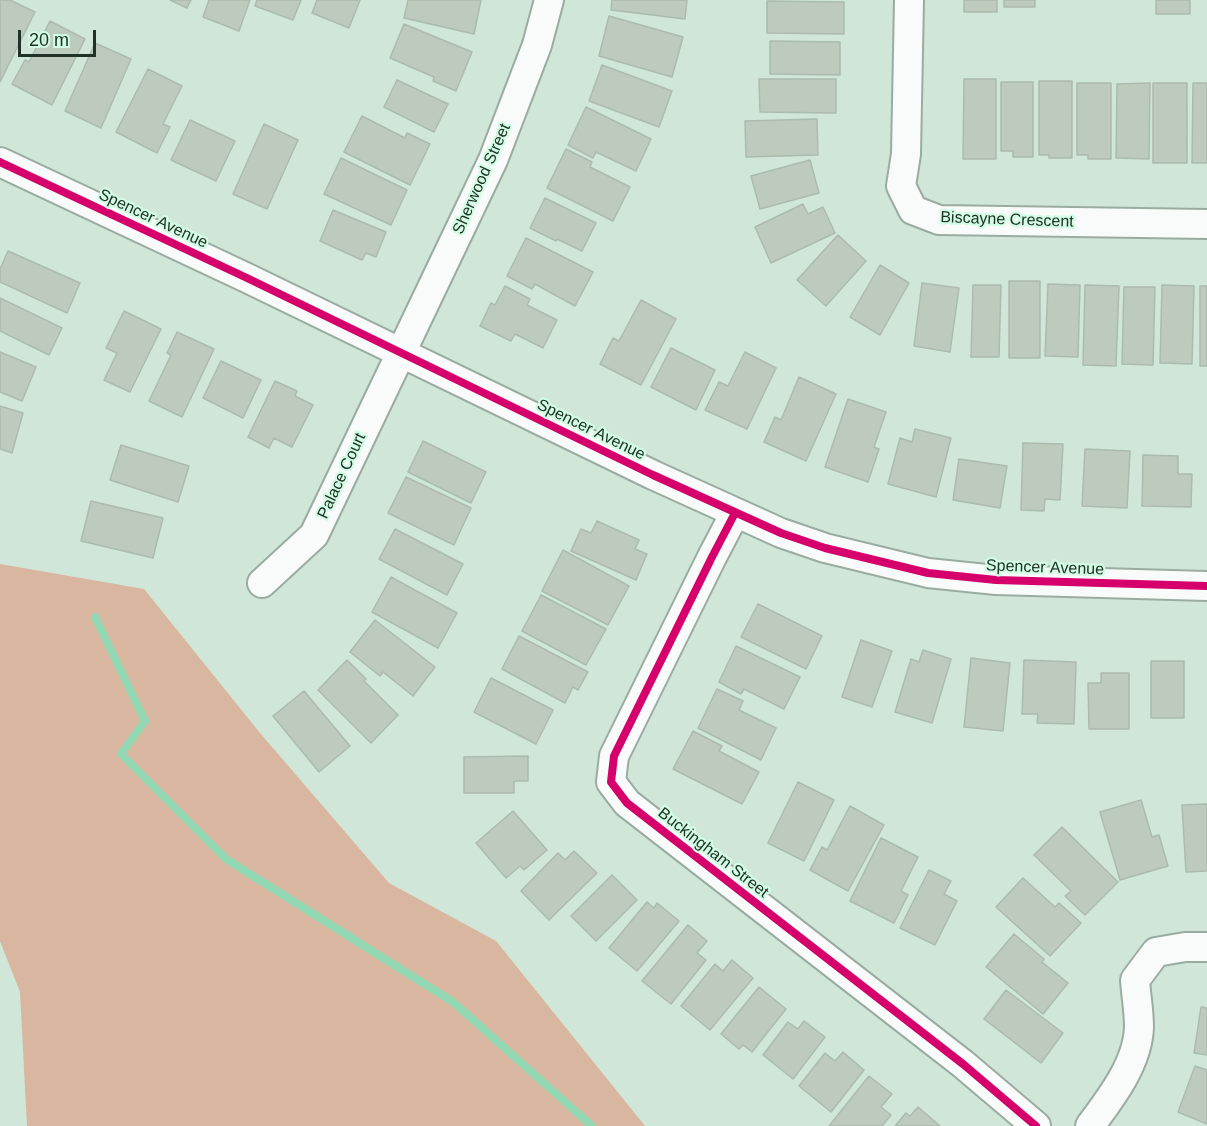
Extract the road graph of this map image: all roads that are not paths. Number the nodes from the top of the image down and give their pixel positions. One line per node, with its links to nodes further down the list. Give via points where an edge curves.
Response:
1 (549, 0): 5 (street, Sherwood Street, via 537,45 493,160)
2 (909, 0): 4 (street, Biscayne Crescent, via 906,154 901,186 913,210 939,220)
3 (0, 162): 5 (street, Spencer Avenue)
4 (1207, 224)
5 (401, 352): 6 (street, Spencer Avenue); 7 (street, Palace Court, via 314,535)
6 (735, 513): 8 (street, Spencer Avenue, via 825,548 928,573 996,580); 10 (street, Buckingham Street, via 614,756 611,782 627,802 963,1064)
7 (262, 583)
8 (1207, 586)
9 (1207, 947): 11 (street, via 1156,952 1135,980 1139,1028 1130,1062 1115,1093)
10 (1036, 1126)
11 (1090, 1126)

